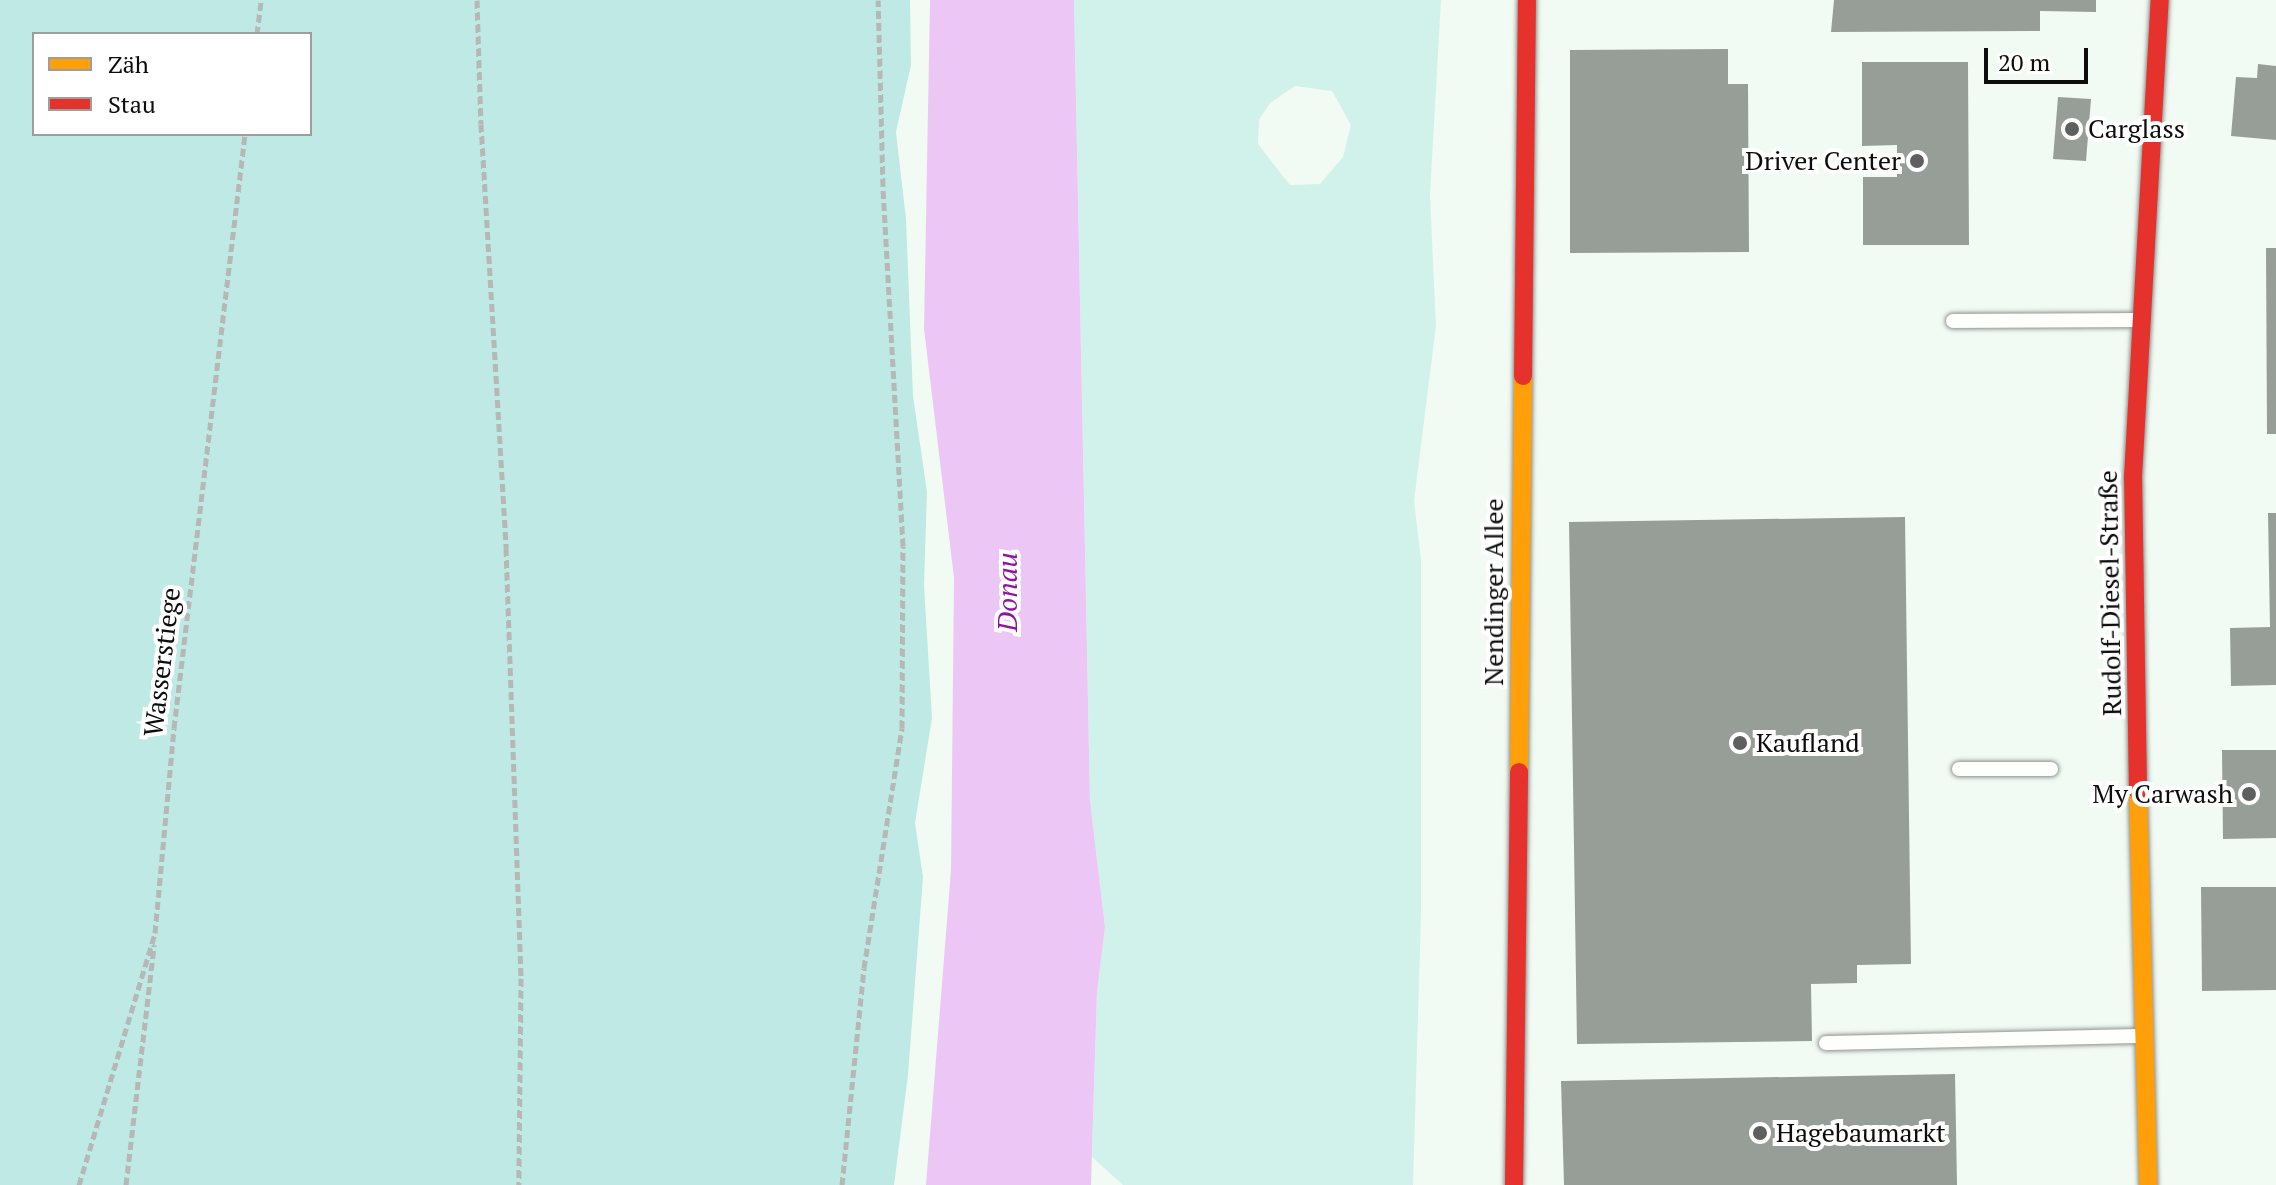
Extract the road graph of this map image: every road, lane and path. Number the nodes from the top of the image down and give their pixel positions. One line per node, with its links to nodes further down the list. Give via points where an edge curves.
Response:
1 (261, 0): 6 (path)
2 (477, 0): 17 (path, via 508,596 521,978)
3 (878, 0): 18 (path, via 903,546 902,728 864,968)
4 (1527, 0): 19 (street, Nendinger Allee)
5 (2160, 0): 8 (street, Rudolf-Diesel-Straße)
6 (257, 32)
7 (245, 136): 12 (path, Wasserstiege, via 174,728)
8 (2139, 320): 9 (lane); 13 (street, Rudolf-Diesel-Straße, via 2133,477)
9 (1953, 321)
10 (1959, 769): 11 (lane)
11 (2051, 769)
12 (155, 933): 15 (path, Wasserstiege); 16 (path)
13 (2144, 1036): 14 (lane); 20 (street, Rudolf-Diesel-Straße)
14 (1826, 1043)
15 (79, 1185)
16 (126, 1185)
17 (519, 1185)
18 (842, 1185)
19 (1514, 1185)
20 (2148, 1185)

